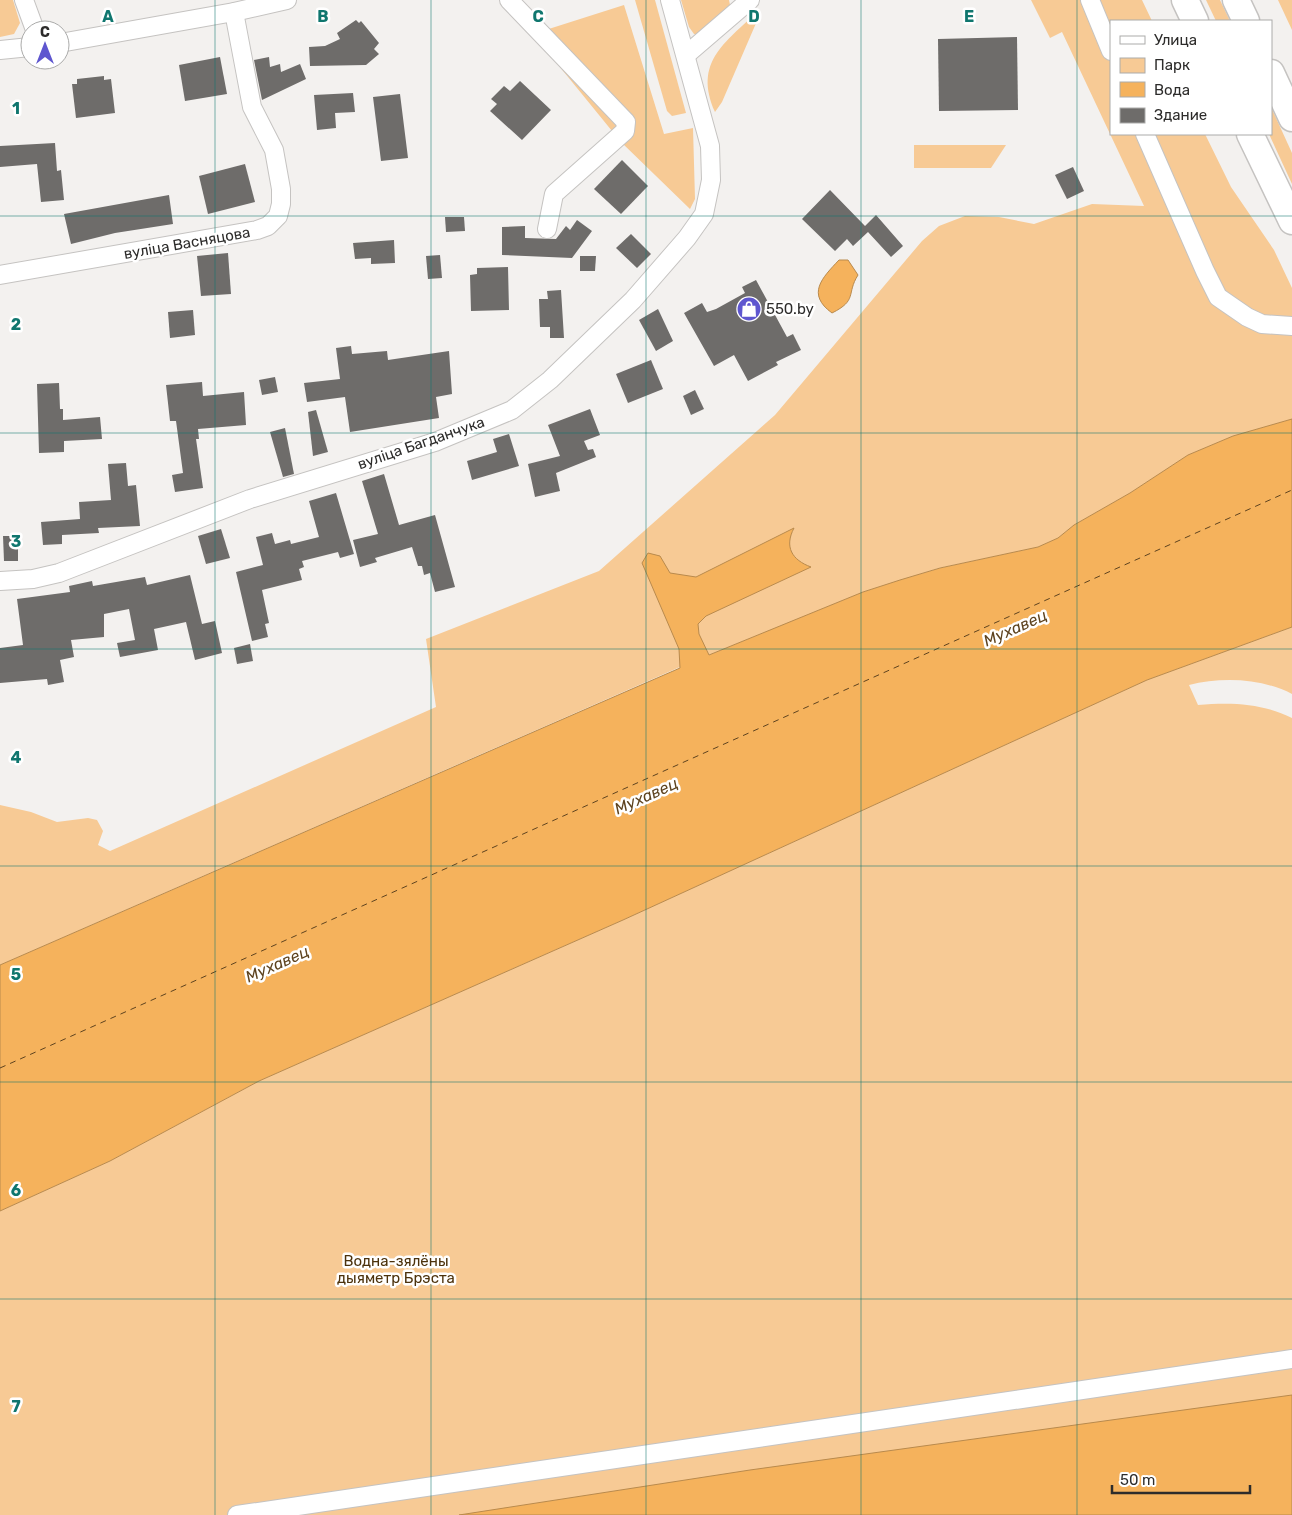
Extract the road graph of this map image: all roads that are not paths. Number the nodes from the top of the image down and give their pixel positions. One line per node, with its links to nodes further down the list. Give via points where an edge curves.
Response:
1 (24, 0): 10 (street)
2 (287, 0): 9 (street)
3 (509, 0): 23 (street, via 626,122 625,131 554,194)
4 (670, 0): 17 (street, вуліца Багданчука)
5 (750, 0): 17 (street)
6 (1090, 0): 15 (street)
7 (1185, 0): 11 (highway)
8 (1236, 0): 12 (highway)
9 (234, 12): 13 (street); 24 (street, вуліца Васняцова, via 252,106 278,162 281,204 278,216 258,230)
10 (31, 20)
11 (1195, 20)
12 (1246, 20)
13 (70, 41)
14 (20, 49): 16 (street)
15 (1110, 49)
16 (0, 50)
17 (686, 55): 26 (street, вуліца Багданчука, via 710,146 711,180 704,214 633,300 550,380 512,410 435,442 216,511 59,573)
18 (1272, 75): 19 (highway)
19 (1292, 118)
20 (1145, 135): 25 (street, via 1218,297 1262,324)
21 (1250, 135): 22 (highway)
22 (1292, 221)
23 (547, 229)
24 (0, 275)
25 (1292, 326)
26 (0, 581)
27 (1292, 1359): 28 (street)
28 (238, 1515)

